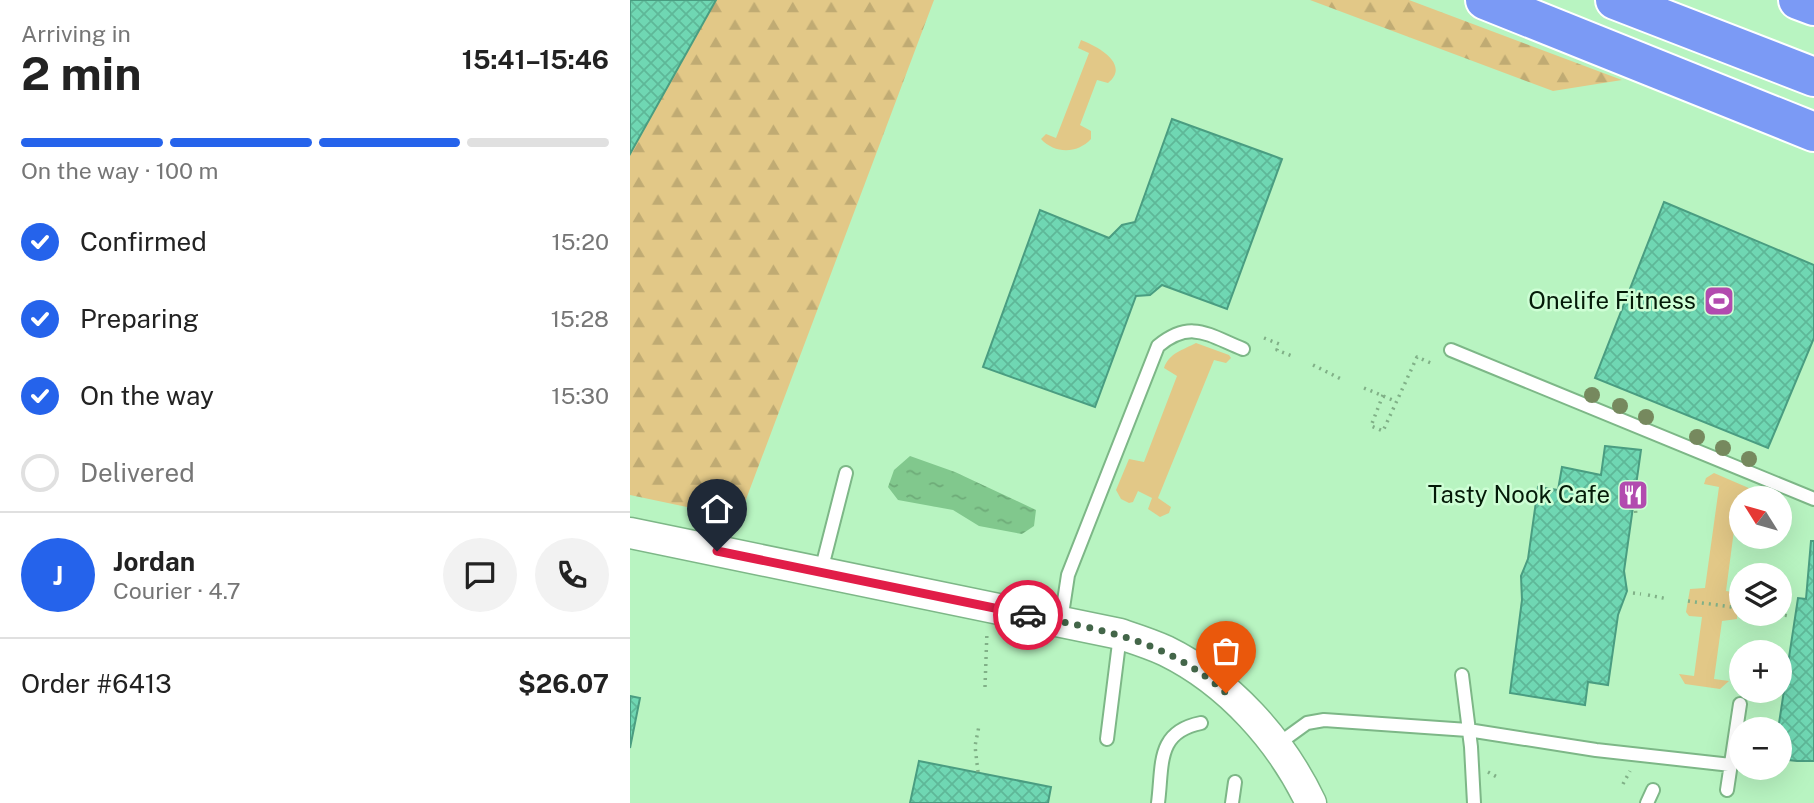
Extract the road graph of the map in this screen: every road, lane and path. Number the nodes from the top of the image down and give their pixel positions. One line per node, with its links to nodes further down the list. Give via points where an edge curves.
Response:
1 (1485, 0): 6 (highway)
2 (1615, 0): 5 (highway)
3 (1798, 0): 4 (highway)
4 (1814, 6)
5 (1814, 78)
6 (1814, 132)
7 (1264, 338): 10 (path)
8 (1243, 349): 29 (lane, via 1194,329 1174,333 1158,346 1068,575)
9 (1451, 350): 19 (lane)
10 (1292, 356)
11 (1433, 363): 16 (path, via 1417,357 1399,402)
12 (1313, 365): 13 (path)
13 (1343, 380)
14 (1364, 388): 15 (path)
15 (1383, 396): 16 (path); 16 (path, via 1371,426 1383,431)
16 (1395, 401)
17 (846, 473): 22 (lane)
18 (1634, 497): 20 (path)
19 (1814, 499)
20 (1636, 514)
21 (630, 533): 22 (street)
22 (820, 572): 29 (street)
23 (1633, 593): 24 (path)
24 (1641, 594)
25 (1648, 595): 26 (path)
26 (1668, 599)
27 (1688, 601): 28 (path)
28 (1729, 607)
29 (1061, 621): 31 (street)
30 (987, 631): 33 (path)
31 (1120, 634): 39 (lane); 40 (street, via 1166,651 1207,676)
32 (1462, 675): 38 (lane)
33 (985, 687)
34 (1740, 704): 35 (lane)
35 (1738, 717)
36 (1201, 723): 50 (lane, via 1183,726 1166,743)
37 (979, 726): 43 (path, via 975,746)
38 (1468, 730): 40 (lane, via 1324,720 1307,723); 42 (lane); 49 (lane)
39 (1107, 739)
40 (1278, 744): 52 (street)
41 (1631, 762): 46 (path)
42 (1729, 765)
43 (978, 772)
44 (1729, 778): 48 (lane)
45 (1235, 782): 51 (lane)
46 (1623, 784)
47 (1653, 789): 53 (lane)
48 (1727, 790)
49 (1474, 797)
50 (1158, 803)
51 (1232, 803)
52 (1311, 803)
53 (1647, 803)

